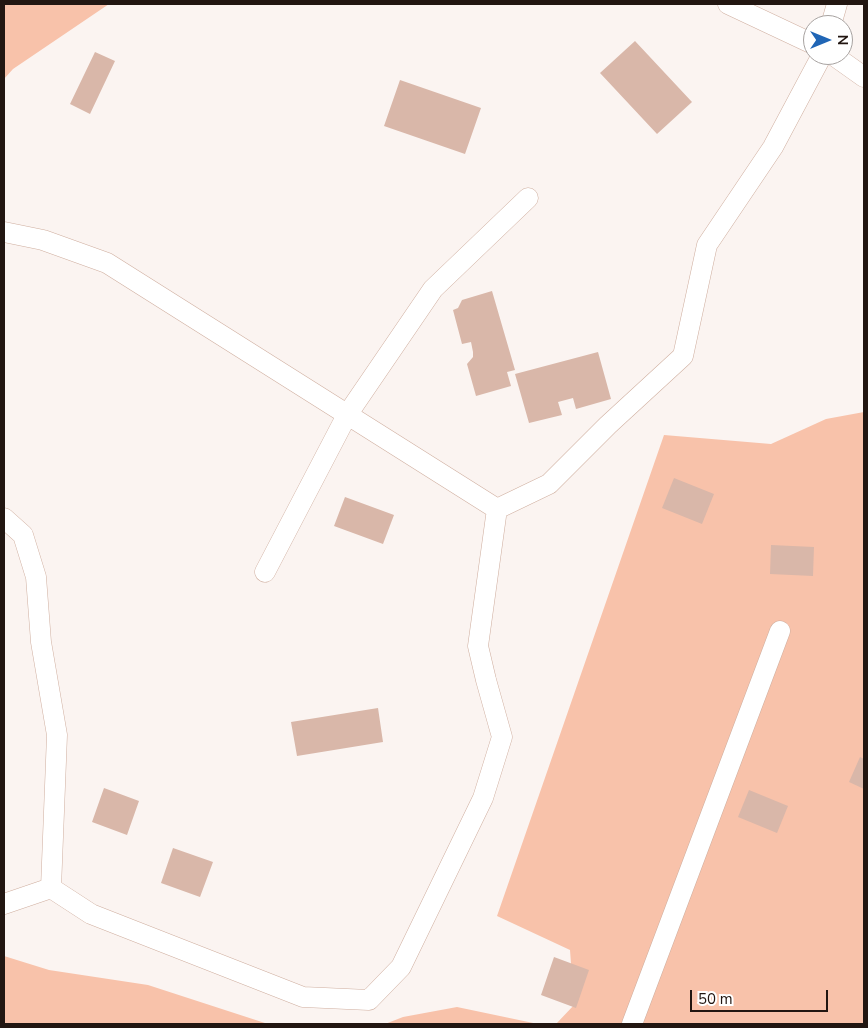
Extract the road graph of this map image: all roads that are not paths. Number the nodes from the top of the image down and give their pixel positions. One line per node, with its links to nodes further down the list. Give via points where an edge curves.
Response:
1 (728, 4): 2 (lane)
2 (803, 39)
3 (817, 65): 9 (lane, via 774,146 707,245 683,356 549,484)
4 (847, 65): 5 (lane)
5 (864, 77)
6 (528, 198): 8 (lane, via 433,289)
7 (4, 232): 8 (lane, via 43,240 107,263)
8 (347, 415): 9 (lane); 11 (lane)
9 (496, 509): 13 (lane, via 478,646 502,737 483,798 401,967 369,1000 303,997 91,914)
10 (4, 518): 13 (lane, via 23,535 36,577 41,642 57,735)
11 (265, 572)
12 (780, 632): 15 (lane)
13 (51, 888): 14 (lane)
14 (4, 904)
15 (632, 1024)

